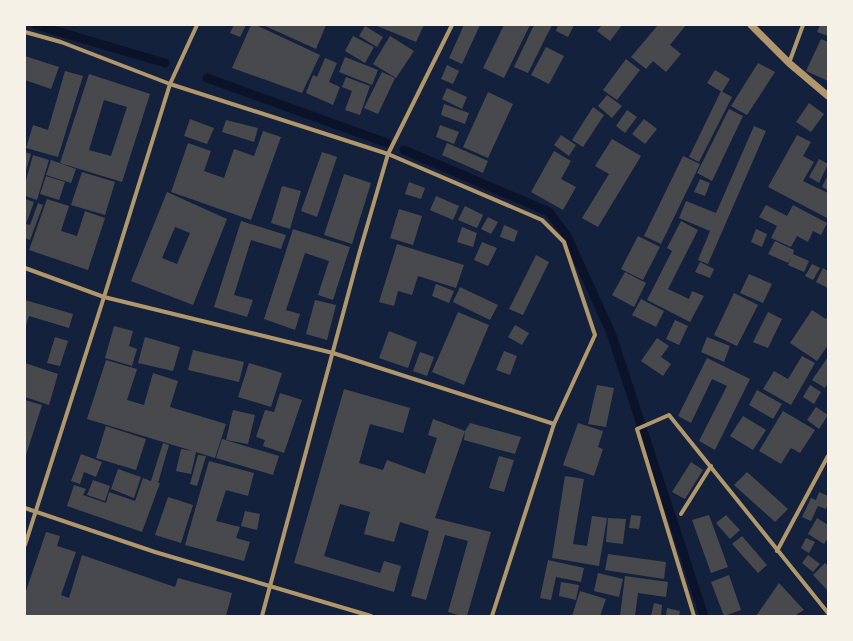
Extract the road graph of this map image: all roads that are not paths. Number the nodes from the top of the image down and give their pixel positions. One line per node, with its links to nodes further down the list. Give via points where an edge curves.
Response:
1 (197, 25): 7 (street)
2 (452, 25): 9 (street)
3 (751, 25): 6 (street)
4 (803, 25): 6 (street)
5 (25, 32): 7 (street, via 61,42)
6 (789, 63): 8 (street)
7 (170, 84): 9 (street); 11 (street)
8 (828, 96)
9 (388, 154): 12 (street); 13 (street, via 542,220 564,242 595,335)
10 (25, 268): 11 (street)
11 (104, 297): 12 (street); 17 (street)
12 (333, 353): 13 (street); 21 (street)
13 (554, 424): 25 (street)
14 (828, 456): 20 (street)
15 (711, 466): 18 (street); 20 (street); 26 (street, via 669,415 637,429)
16 (25, 508): 17 (street)
17 (35, 511): 19 (street); 21 (street, via 155,552)
18 (681, 514)
19 (25, 545)
20 (777, 551): 22 (street)
21 (269, 586): 23 (street); 24 (street)
22 (828, 613)
23 (262, 616)
24 (371, 616)
25 (492, 616)
26 (694, 616)

